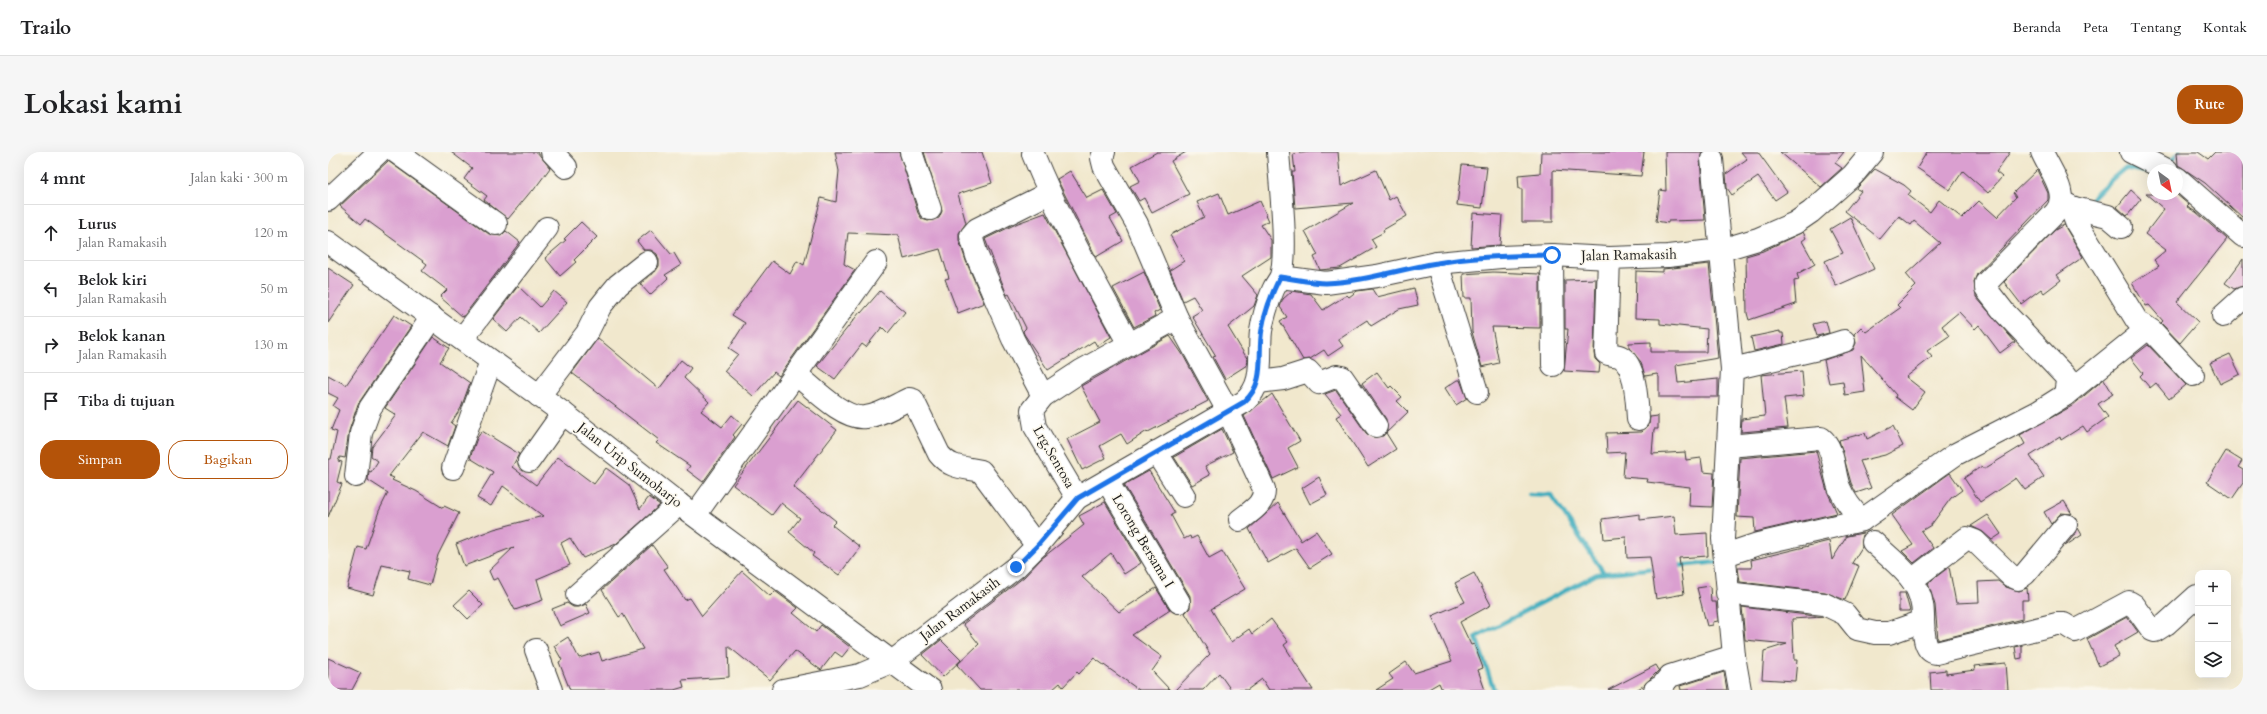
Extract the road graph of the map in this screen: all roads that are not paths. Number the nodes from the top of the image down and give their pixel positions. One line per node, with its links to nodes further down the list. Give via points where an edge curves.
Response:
1 (379, 152): 16 (street)
2 (396, 152): 19 (street)
3 (552, 152): 13 (street)
4 (910, 152): 18 (street)
5 (1104, 152): 34 (street, via 1104,166 1137,224)
6 (1278, 152): 30 (street, via 1283,237)
7 (1872, 152): 24 (street, Jalan Ramakasih, via 1853,175 1812,212 1795,223 1758,239)
8 (2042, 152): 17 (street, via 2060,189)
9 (2131, 152): 12 (street)
10 (1033, 154): 15 (street)
11 (1712, 159): 24 (street)
12 (2154, 164)
13 (566, 168)
14 (2183, 184): 22 (street)
15 (1049, 193): 38 (street); 48 (street, via 977,229 971,239 1013,339)
16 (328, 200)
17 (2075, 207): 20 (street, via 2108,216); 35 (street, via 2073,214 2076,222); 45 (street, via 2055,213 1986,283 1986,289 2004,312 2065,376)
18 (930, 209)
19 (496, 224)
20 (2121, 227)
21 (547, 228): 36 (street)
22 (2243, 236)
23 (328, 242): 32 (street, Jalan Urip Sumoharjo)
24 (1721, 250): 26 (street, Jalan Ramakasih, via 1668,256); 41 (street)
25 (1552, 255): 26 (street, Jalan Ramakasih); 29 (street, Jalan Ramakasih); 40 (street)
26 (1609, 258): 51 (street, via 1606,353 1620,356 1628,365 1634,380)
27 (646, 262): 47 (street, via 618,285 600,307 587,333)
28 (876, 262): 42 (street)
29 (1437, 263): 30 (street, Jalan Ramakasih, via 1326,283); 46 (street)
30 (1280, 277): 44 (street, via 1273,291 1262,330)
31 (2243, 298): 33 (street)
32 (432, 316): 36 (street, Jalan Urip Sumoharjo); 57 (street, via 370,408 361,433)
33 (2223, 316)
34 (1177, 318): 38 (street); 49 (street)
35 (2143, 325): 43 (street); 45 (street)
36 (462, 338): 39 (street, Jalan Urip Sumoharjo)
37 (1844, 341): 41 (street)
38 (1128, 344): 48 (street)
39 (491, 361): 47 (street, Jalan Urip Sumoharjo); 56 (street)
40 (1553, 365)
41 (1732, 369): 53 (street)
42 (797, 375): 61 (street); 66 (street, via 843,412 858,418 875,415 909,399 913,400 939,454 945,461 960,468 981,471)
43 (2193, 375)
44 (1259, 382): 49 (street, Jalan Ramakasih, via 1251,396); 52 (street, via 1283,379 1308,370 1319,383 1337,376 1342,377)
45 (2066, 390): 62 (street, via 2038,412 1956,454)
46 (1477, 392)
47 (539, 396): 50 (street, Jalan Urip Sumoharjo)
48 (1043, 396): 60 (street, Lrg.Sentosa, via 1032,410 1032,421)
49 (1228, 411): 54 (street, Jalan Ramakasih); 63 (street, via 1264,489 1265,497)
50 (563, 413): 55 (street); 61 (street, Jalan Urip Sumoharjo)
51 (1638, 419)
52 (1376, 426)
53 (1728, 446): 62 (street, via 1821,438 1832,455 1838,486); 67 (street)
54 (1156, 452): 58 (street, Jalan Ramakasih); 59 (street)
55 (529, 461)
56 (453, 468)
57 (356, 476)
58 (1107, 481): 60 (street, Jalan Ramakasih); 72 (street, Lorong Bersama I)
59 (1184, 496)
60 (1078, 498): 66 (street, Jalan Ramakasih)
61 (687, 510): 70 (street); 76 (street, Jalan Urip Sumoharjo)
62 (1858, 515): 67 (street, via 1758,544)
63 (1240, 520)
64 (2066, 525): 68 (street, via 2018,579 2011,576 1975,541 1967,538)
65 (1873, 542): 68 (street)
66 (1037, 546): 76 (street, Jalan Ramakasih, via 1016,567)
67 (1725, 549): 69 (street)
68 (1912, 580): 73 (street, via 1923,600)
69 (1727, 593): 73 (street, via 1824,604 1845,614 1857,629 1875,633 1889,633); 75 (street)
70 (576, 595)
71 (2195, 598): 73 (street, via 2155,631 2129,602 2075,631 2064,624 2057,624 1936,653 1927,647)
72 (1179, 602)
73 (1923, 621)
74 (536, 650): 78 (street)
75 (1734, 656): 81 (street, via 1670,676); 82 (street)
76 (893, 661): 77 (street, Jalan Ramakasih); 80 (street, Jalan Urip Sumoharjo)
77 (843, 685): 79 (street, Jalan Ramakasih)
78 (551, 690)
79 (783, 690)
80 (930, 690)
81 (1655, 690)
82 (1740, 690)

